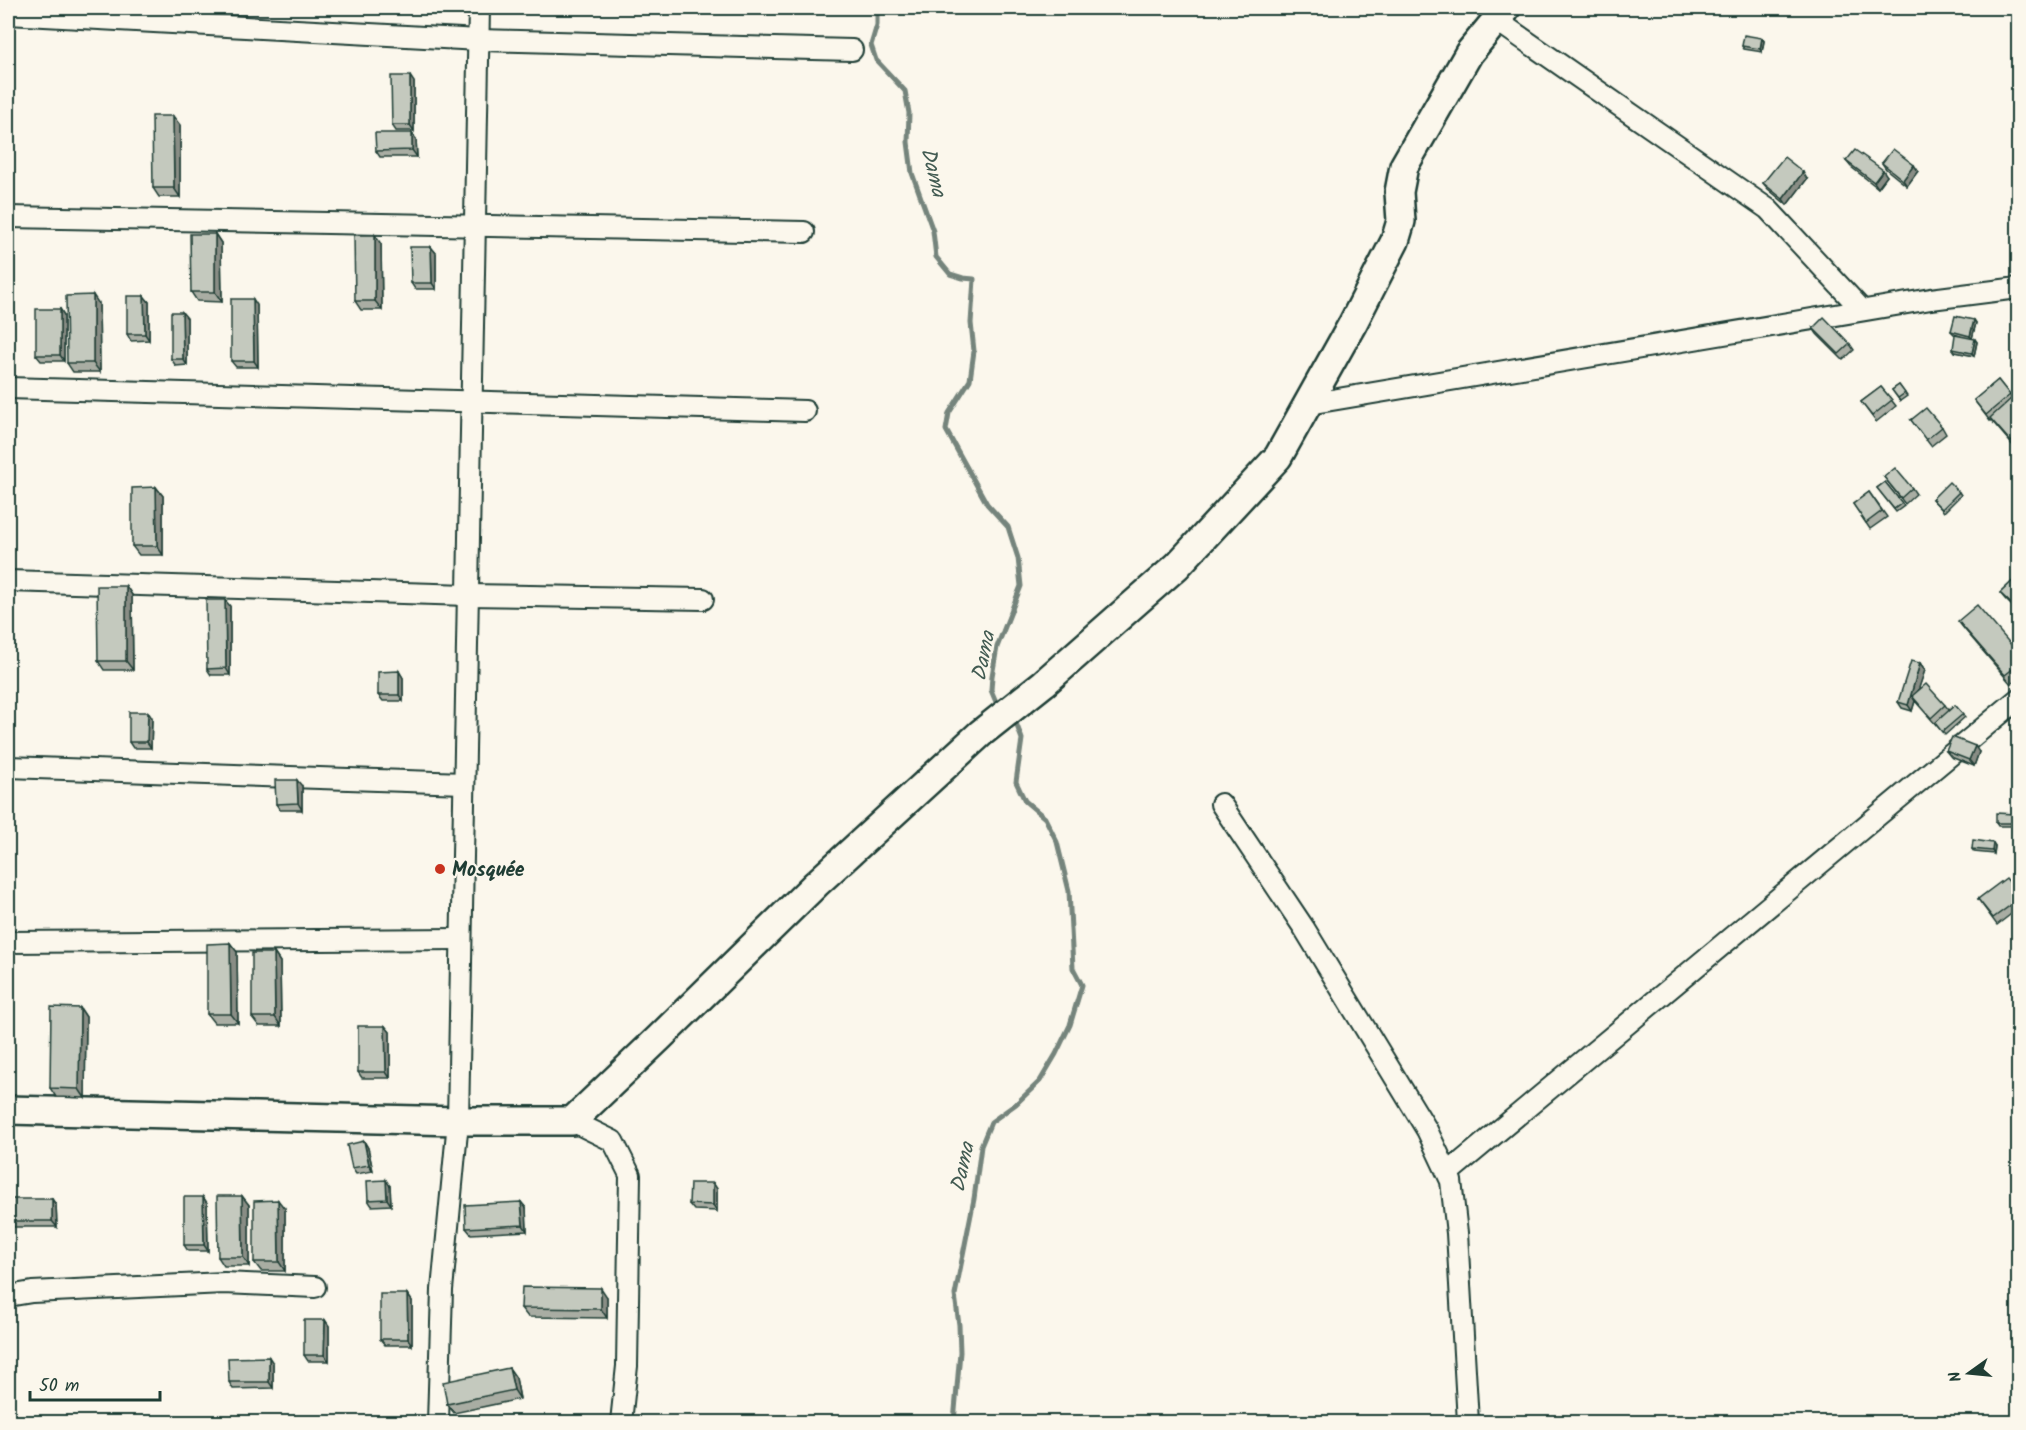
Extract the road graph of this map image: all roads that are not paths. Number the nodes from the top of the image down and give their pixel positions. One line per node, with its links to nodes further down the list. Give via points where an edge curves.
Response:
1 (479, 8): 4 (street)
2 (8, 14): 4 (street)
3 (1501, 14): 10 (street, via 1768,209); 13 (street, via 1469,53 1404,166 1399,192 1401,221 1395,241)
4 (479, 40): 5 (street); 7 (street)
5 (852, 51)
6 (8, 217): 7 (street)
7 (475, 226): 8 (street); 12 (street)
8 (804, 232)
9 (2019, 288): 10 (street)
10 (1862, 310): 13 (street)
11 (8, 388): 12 (street)
12 (472, 401): 14 (street); 16 (street)
13 (1308, 404): 26 (street, via 1278,457 1177,566 981,733 816,884)
14 (805, 411)
15 (8, 581): 16 (street)
16 (468, 595): 17 (street); 20 (street)
17 (703, 599)
18 (2019, 699): 27 (street)
19 (8, 767): 20 (street)
20 (465, 783): 22 (street)
21 (1221, 804): 27 (street, via 1322,958 1427,1130)
22 (461, 939): 23 (street); 25 (street)
23 (8, 942)
24 (8, 1110): 25 (street)
25 (458, 1120): 26 (street); 30 (street, via 442,1290)
26 (572, 1120): 31 (street, via 613,1140 630,1175 627,1366)
27 (1448, 1173): 32 (street, via 1457,1233)
28 (315, 1287): 29 (street, via 224,1283)
29 (8, 1296)
30 (438, 1422)
31 (621, 1422)
32 (1468, 1422)

